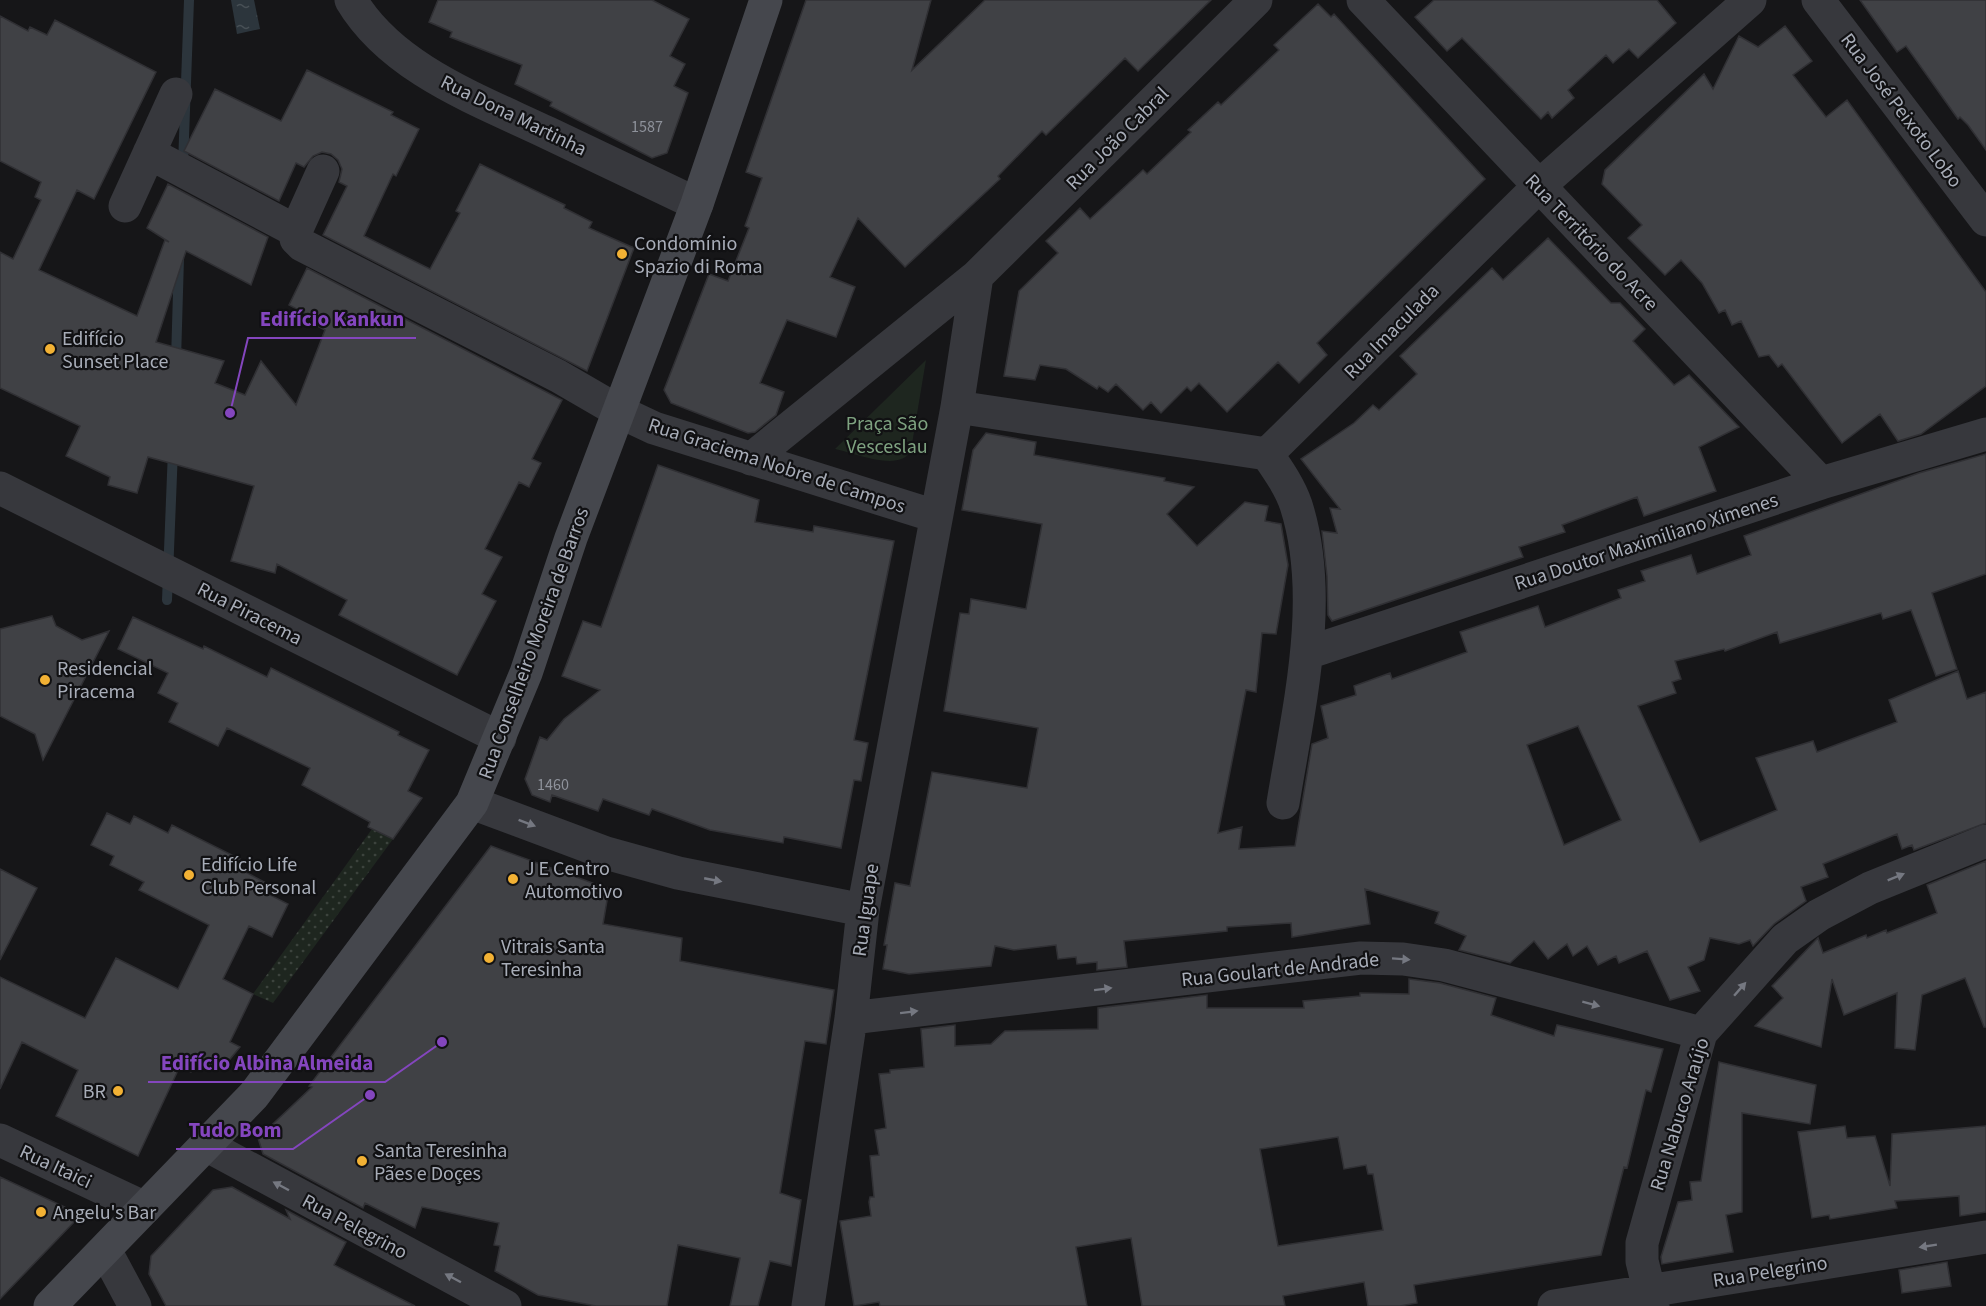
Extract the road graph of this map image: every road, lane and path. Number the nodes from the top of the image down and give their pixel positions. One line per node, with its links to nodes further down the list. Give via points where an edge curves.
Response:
1 (351, 0): 11 (street, Rua Dona Martinha, via 391,47 449,86)
2 (766, 0): 11 (main road, Rua Conselheiro Moreira de Barros)
3 (1256, 0): 15 (street, Rua João Cabral)
4 (1363, 0): 10 (street, Rua Território do Acre)
5 (1750, 0): 10 (street, Rua Imaculada)
6 (1818, 0): 13 (street, Rua José Peixoto Lobo)
7 (176, 94): 8 (street)
8 (149, 153): 12 (street); 14 (street)
9 (323, 171): 14 (street)
10 (1539, 186): 19 (street, Rua Imaculada); 21 (street, Rua Território do Acre)
11 (696, 204): 17 (main road, Rua Conselheiro Moreira de Barros)
12 (125, 206)
13 (1986, 220)
14 (296, 231): 17 (street, Rua Graciema Nobre de Campos, via 296,239 302,245 558,376)
15 (977, 276): 16 (street); 20 (street)
16 (957, 407): 19 (street); 23 (street)
17 (620, 412): 20 (street, Rua Graciema Nobre de Campos, via 654,428); 25 (main road, Rua Conselheiro Moreira de Barros)
18 (1986, 434): 21 (street, Rua Doutor Maximiliano Ximenes)
19 (1267, 454): 24 (street, via 1296,504 1304,536 1308,573)
20 (751, 459): 23 (street, Rua Graciema Nobre de Campos)
21 (1821, 483): 24 (street, Rua Doutor Maximiliano Ximenes)
22 (0, 488): 25 (street, Rua Piracema)
23 (935, 516): 29 (street, Rua Iguape)
24 (1306, 653): 27 (street)
25 (500, 738): 26 (main road, Rua Conselheiro Moreira de Barros)
26 (472, 802): 29 (street, one-way to 29, via 606,854 678,873); 33 (main road, Rua Conselheiro Moreira de Barros, via 254,1095)
27 (1283, 803)
28 (1986, 841): 31 (street, Rua Nabuco Araújo, one-way to 28, via 1785,939 1819,915 1870,888)
29 (863, 910): 30 (street, Rua Iguape)
30 (851, 1018): 31 (street, Rua Goulart de Andrade, one-way to 31, via 1361,958 1393,958 1444,965); 41 (street, Rua Iguape)
31 (1701, 1033): 37 (street, Rua Nabuco Araújo, via 1647,1219 1642,1261)
32 (0, 1140): 34 (street, Rua Itaici)
33 (206, 1145): 34 (main road, Rua Conselheiro Moreira de Barros); 40 (street, Rua Pelegrino, one-way to 33)
34 (145, 1208): 36 (main road, Rua Conselheiro Moreira de Barros)
35 (1986, 1237): 37 (street, Rua Pelegrino, one-way to 37)
36 (105, 1250): 38 (main road, Rua Conselheiro Moreira de Barros); 39 (street)
37 (1650, 1298): 42 (street, Rua Pelegrino)
38 (50, 1306)
39 (135, 1306)
40 (505, 1306)
41 (808, 1306)
42 (1554, 1306)

